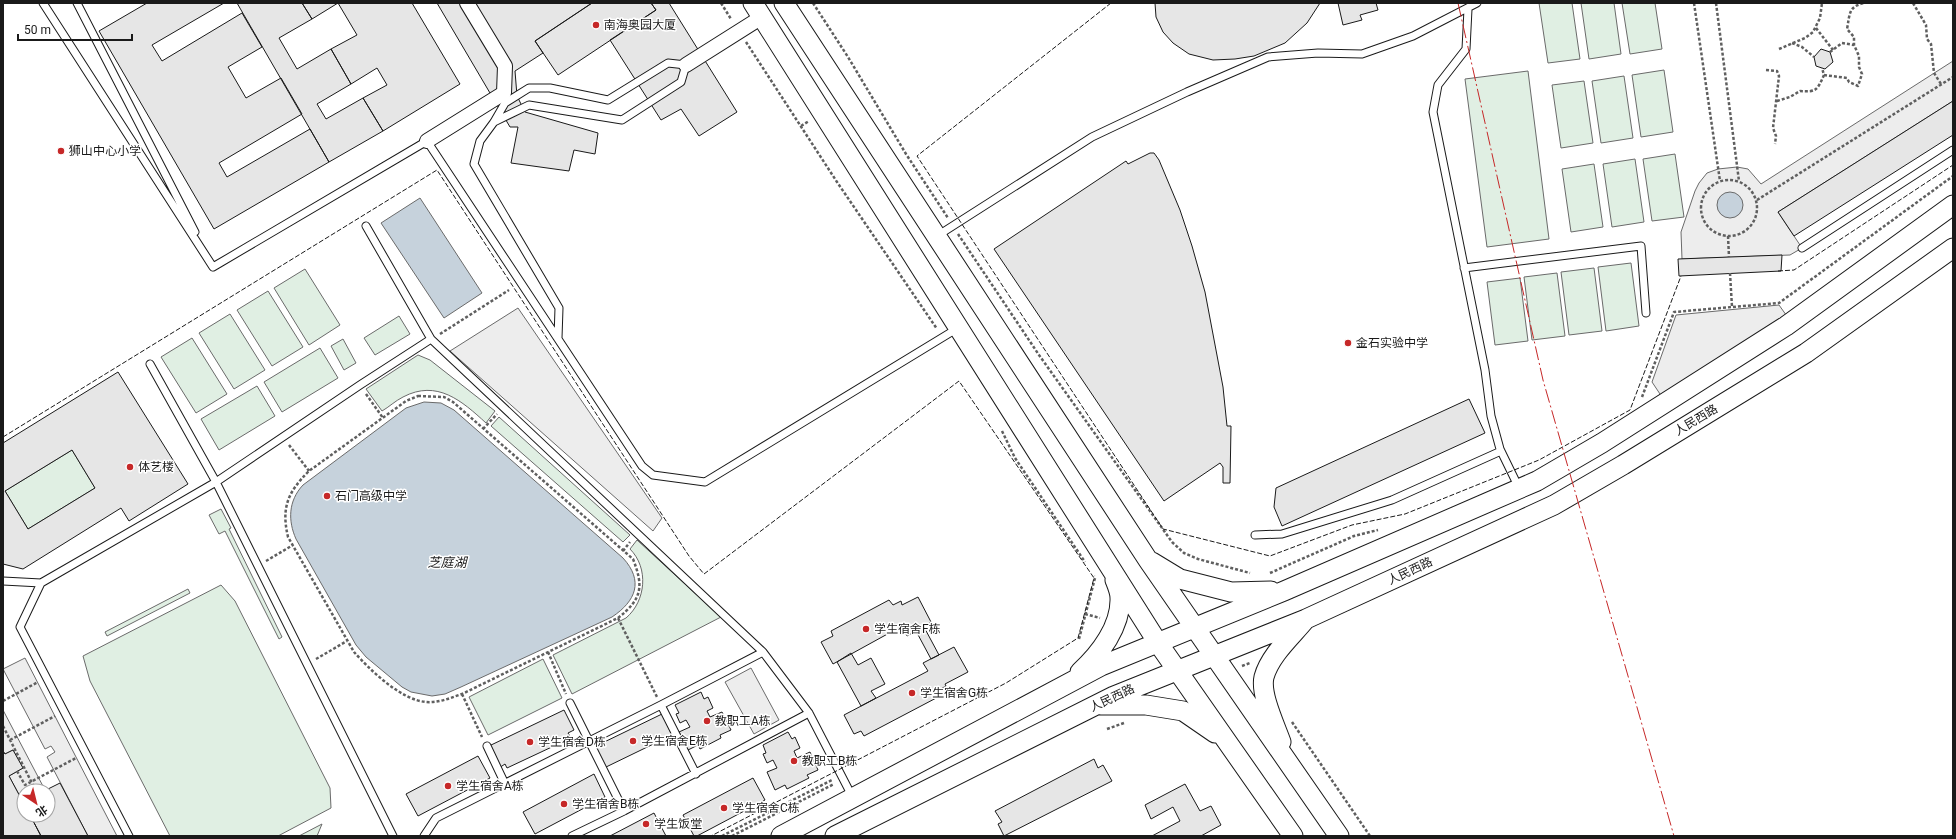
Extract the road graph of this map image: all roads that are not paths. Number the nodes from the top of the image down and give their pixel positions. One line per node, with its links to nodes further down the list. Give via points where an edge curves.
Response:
1 (43, 3): 17 (lane)
2 (77, 3): 17 (lane)
3 (468, 3): 10 (street, via 505,66 504,93)
4 (784, 3): 14 (street)
5 (1477, 3): 6 (lane)
6 (1468, 9): 14 (lane, via 1413,36 1362,54 1318,53 1268,57 1221,77 1092,137); 18 (lane, via 1466,49 1438,84 1432,112)
7 (757, 10): 8 (street); 20 (street)
8 (686, 65): 9 (lane, via 668,63 608,100 550,88 529,88 505,103); 9 (lane, via 682,82 622,120 529,105)
9 (494, 122): 21 (lane, via 480,141 474,164 559,308)
10 (427, 141): 17 (lane); 21 (lane)
11 (1953, 150): 15 (lane)
12 (1953, 205): 26 (street, via 1786,326 1602,443)
13 (366, 226): 22 (lane)
14 (937, 236): 28 (street)
15 (1802, 248)
16 (1953, 248): 33 (street, 人民西路, via 1806,353 1554,505)
17 (213, 267)
18 (1464, 268): 19 (lane, via 1641,246); 24 (lane, via 1485,370 1491,416)
19 (1646, 313)
20 (959, 327): 21 (lane, via 705,482 653,475 642,466); 29 (street)
21 (558, 338)
22 (431, 339): 25 (lane); 36 (lane)
23 (150, 364): 25 (lane)
24 (1501, 451): 26 (lane); 27 (lane, via 1392,500 1282,534)
25 (216, 482): 31 (lane); 53 (lane)
26 (1519, 489): 32 (street)
27 (1255, 535)
28 (1148, 560): 32 (street, via 1180,579 1231,592); 34 (street)
29 (1113, 571): 35 (street); 39 (street, via 1120,597 1113,629 1100,651)
30 (3, 580): 31 (lane)
31 (41, 582): 52 (lane, via 20,627)
32 (1284, 591): 34 (street)
33 (1306, 619): 37 (street, 人民西路); 47 (street, via 1269,664 1264,678 1264,694)
34 (1195, 628): 35 (street); 37 (street)
35 (1158, 642): 38 (street); 39 (street, via 1100,666)
36 (763, 652): 41 (lane); 43 (lane)
37 (1212, 656): 38 (street, 人民西路); 47 (street)
38 (1176, 670): 42 (street, 人民西路); 44 (street)
39 (1065, 685): 50 (street)
40 (570, 703): 45 (lane)
41 (661, 705): 45 (lane); 48 (lane)
42 (1095, 705): 44 (street, via 1146,705 1183,711); 57 (street, 人民西路)
43 (809, 713): 48 (lane); 50 (lane)
44 (1226, 740): 58 (street)
45 (588, 741): 49 (lane); 51 (lane)
46 (487, 746): 49 (lane)
47 (1288, 764): 59 (street)
48 (696, 774): 51 (lane)
49 (506, 784): 54 (lane, via 436,818)
50 (854, 798): 56 (street)
51 (624, 811): 55 (lane)
52 (129, 836)
53 (393, 836)
54 (424, 836)
55 (572, 836)
56 (781, 836)
57 (835, 836)
58 (1293, 836)
59 (1339, 836)

